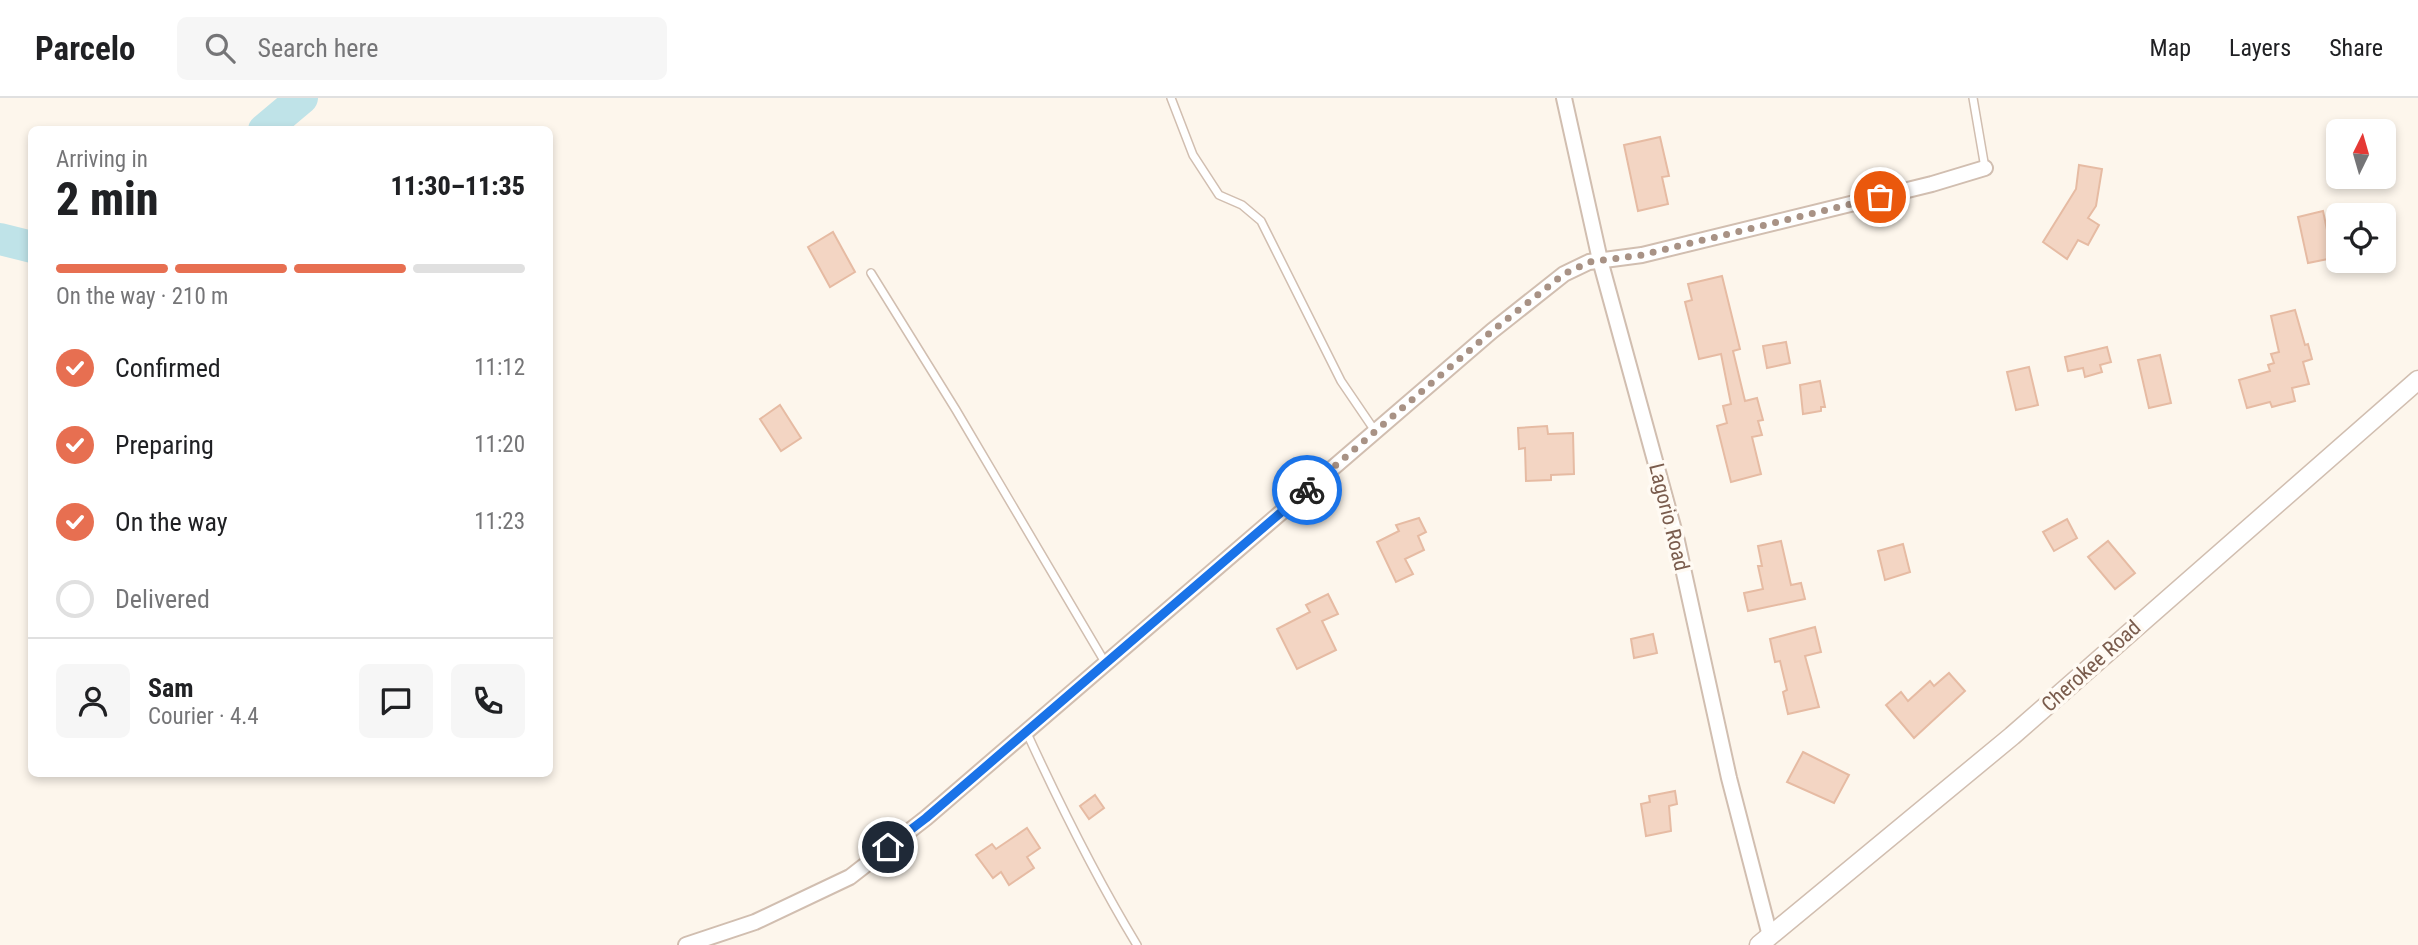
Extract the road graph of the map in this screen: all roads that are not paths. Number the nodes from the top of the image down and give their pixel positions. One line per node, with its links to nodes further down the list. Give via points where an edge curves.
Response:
1 (1171, 98): 8 (lane, via 1193,155 1219,194 1261,221 1341,381)
2 (1564, 98): 5 (street, Lagorio Road)
3 (1973, 98): 4 (lane)
4 (1985, 168): 5 (street, via 1642,255)
5 (1600, 260): 8 (street, via 1564,274); 11 (street, Lagorio Road, via 1677,541)
6 (871, 273): 9 (lane)
7 (2418, 380): 11 (street, Cherokee Road, via 2012,736)
8 (1376, 431): 9 (street)
9 (1106, 664): 10 (street)
10 (1026, 731): 12 (street, via 850,877 755,922); 13 (lane, via 1079,841)
11 (1765, 941)
12 (686, 945)
13 (1137, 945)

